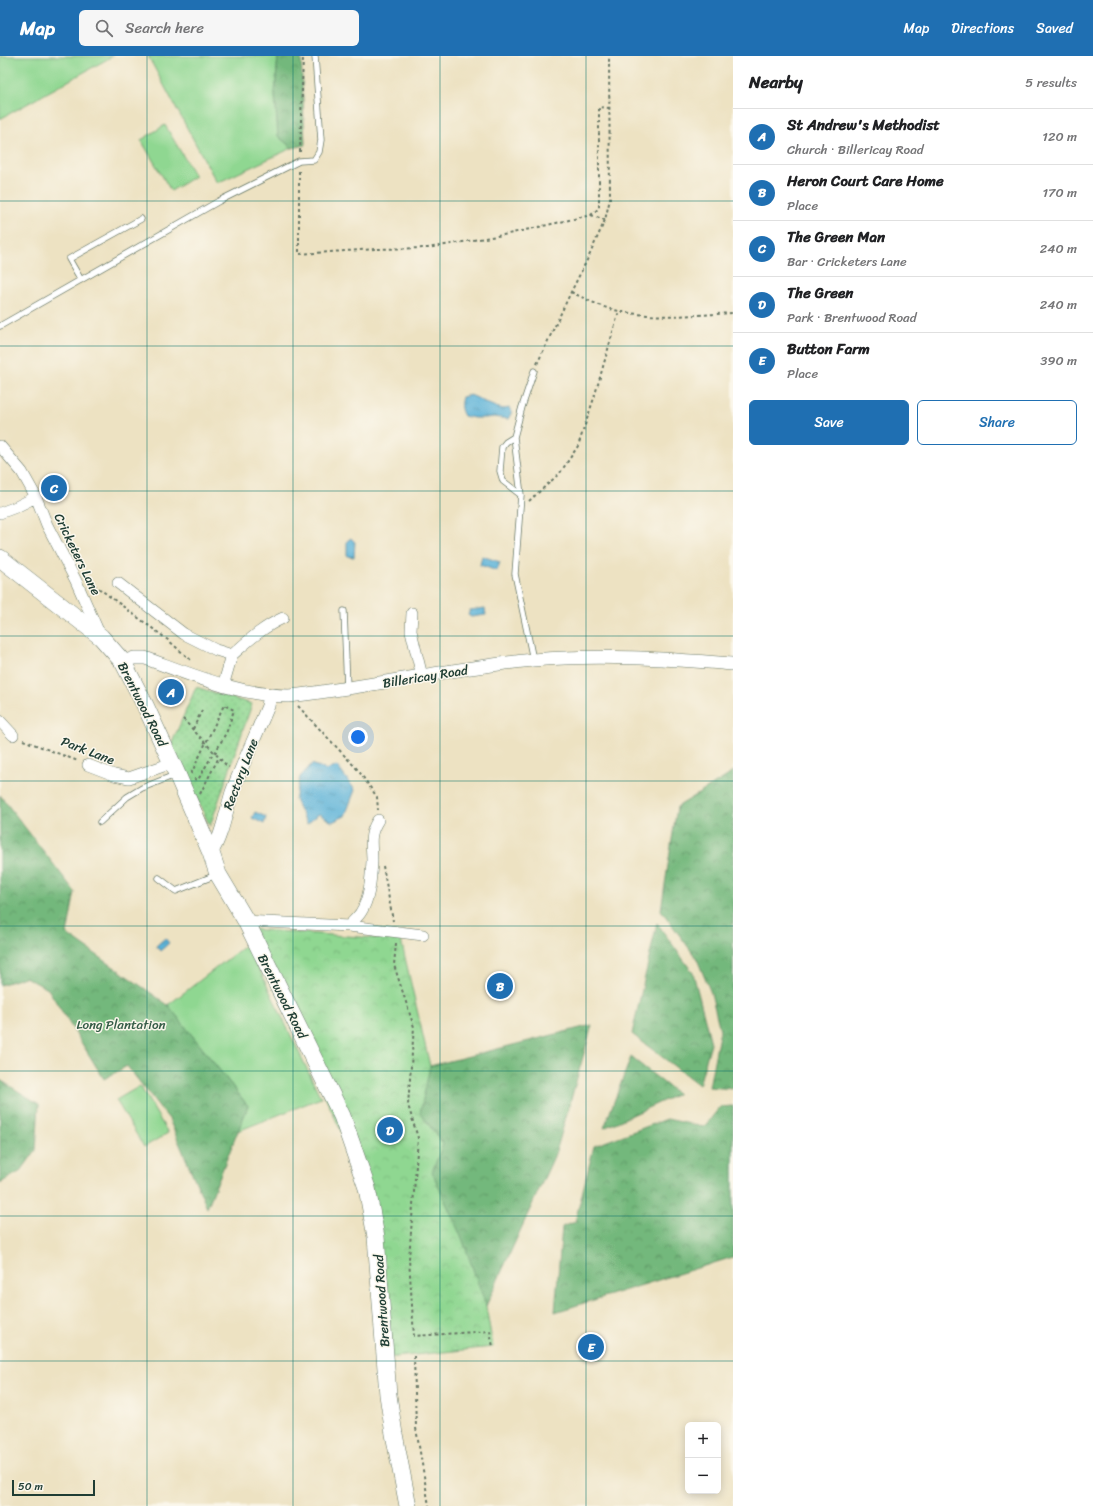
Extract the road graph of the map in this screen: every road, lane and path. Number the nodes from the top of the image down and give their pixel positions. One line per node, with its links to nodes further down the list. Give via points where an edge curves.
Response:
1 (303, 56): 5 (path)
2 (315, 56): 5 (lane, via 321,140 319,152 314,160)
3 (609, 56): 4 (path)
4 (609, 108): 6 (path, via 599,107 599,208); 8 (path, via 610,199)
5 (299, 162): 6 (path, via 299,254 428,248 508,234); 9 (lane, via 219,201)
6 (591, 215): 8 (path)
7 (141, 219): 9 (lane, via 70,260)
8 (605, 220): 10 (path)
9 (81, 280): 13 (lane)
10 (571, 292): 11 (path); 14 (path)
11 (619, 311): 12 (path, via 658,317); 19 (path, via 578,446 560,473)
12 (733, 313)
13 (0, 326)
14 (534, 371): 15 (lane)
15 (514, 437): 17 (lane); 17 (lane, via 502,447 500,471 503,481)
16 (0, 446): 18 (street, Cricketers Lane, via 22,472)
17 (521, 495): 19 (lane)
18 (36, 497): 20 (street); 22 (street, Cricketers Lane)
19 (520, 508): 29 (lane, via 515,574)
20 (0, 513)
21 (0, 558): 27 (main road, Brentwood Road)
22 (72, 574): 27 (street, Cricketers Lane); 31 (path, via 84,577 168,640)
23 (118, 583): 28 (street, via 184,634)
24 (344, 611): 35 (lane)
25 (412, 613): 33 (street, via 411,631)
26 (283, 618): 28 (street, via 271,623)
27 (101, 637): 30 (main road, Brentwood Road)
28 (232, 655): 34 (street)
29 (533, 660): 32 (street, Billericay Road, via 603,656); 33 (street, Billericay Road)
30 (123, 662): 34 (street, Billericay Road, via 145,658); 47 (main road, Brentwood Road)
31 (195, 664)
32 (733, 664)
33 (422, 676): 35 (street, Billericay Road)
34 (223, 686): 36 (street, Billericay Road)
35 (347, 688): 37 (street, Billericay Road)
36 (270, 695): 37 (street, Billericay Road); 48 (street, Rectory Lane, via 268,706)
37 (289, 696): 50 (path, via 358,770 377,797)
38 (202, 710): 41 (path)
39 (183, 718): 41 (path)
40 (0, 721): 42 (street)
41 (193, 730): 43 (path)
42 (13, 735): 46 (path, Park Lane)
43 (206, 744): 44 (path); 44 (path, via 190,777 198,780); 44 (path, via 224,705 234,710 227,731)
44 (214, 752): 45 (path)
45 (219, 757): 48 (path, via 227,766); 49 (path)
46 (88, 765): 47 (street, Park Lane, via 129,778)
47 (175, 769): 51 (lane, via 127,797); 52 (main road, Brentwood Road)
48 (240, 771): 52 (street, Rectory Lane, via 216,845)
49 (200, 794)
50 (378, 820): 57 (street, via 371,835 372,860 368,895 361,912)
51 (100, 822)
52 (211, 853): 54 (main road, Brentwood Road)
53 (382, 859): 58 (path)
54 (218, 874): 55 (lane, via 176,891); 56 (main road, Brentwood Road)
55 (159, 878)
56 (246, 921): 57 (street); 62 (main road, Brentwood Road, via 342,1116 367,1188 376,1237 388,1395)
57 (349, 926): 58 (street)
58 (396, 932): 59 (street); 60 (path, via 394,965 414,1027 408,1105 418,1138 409,1259 414,1336 490,1331)
59 (424, 935)
60 (493, 1347)
61 (414, 1356): 63 (path, via 416,1428)
62 (408, 1506)
63 (429, 1506)

